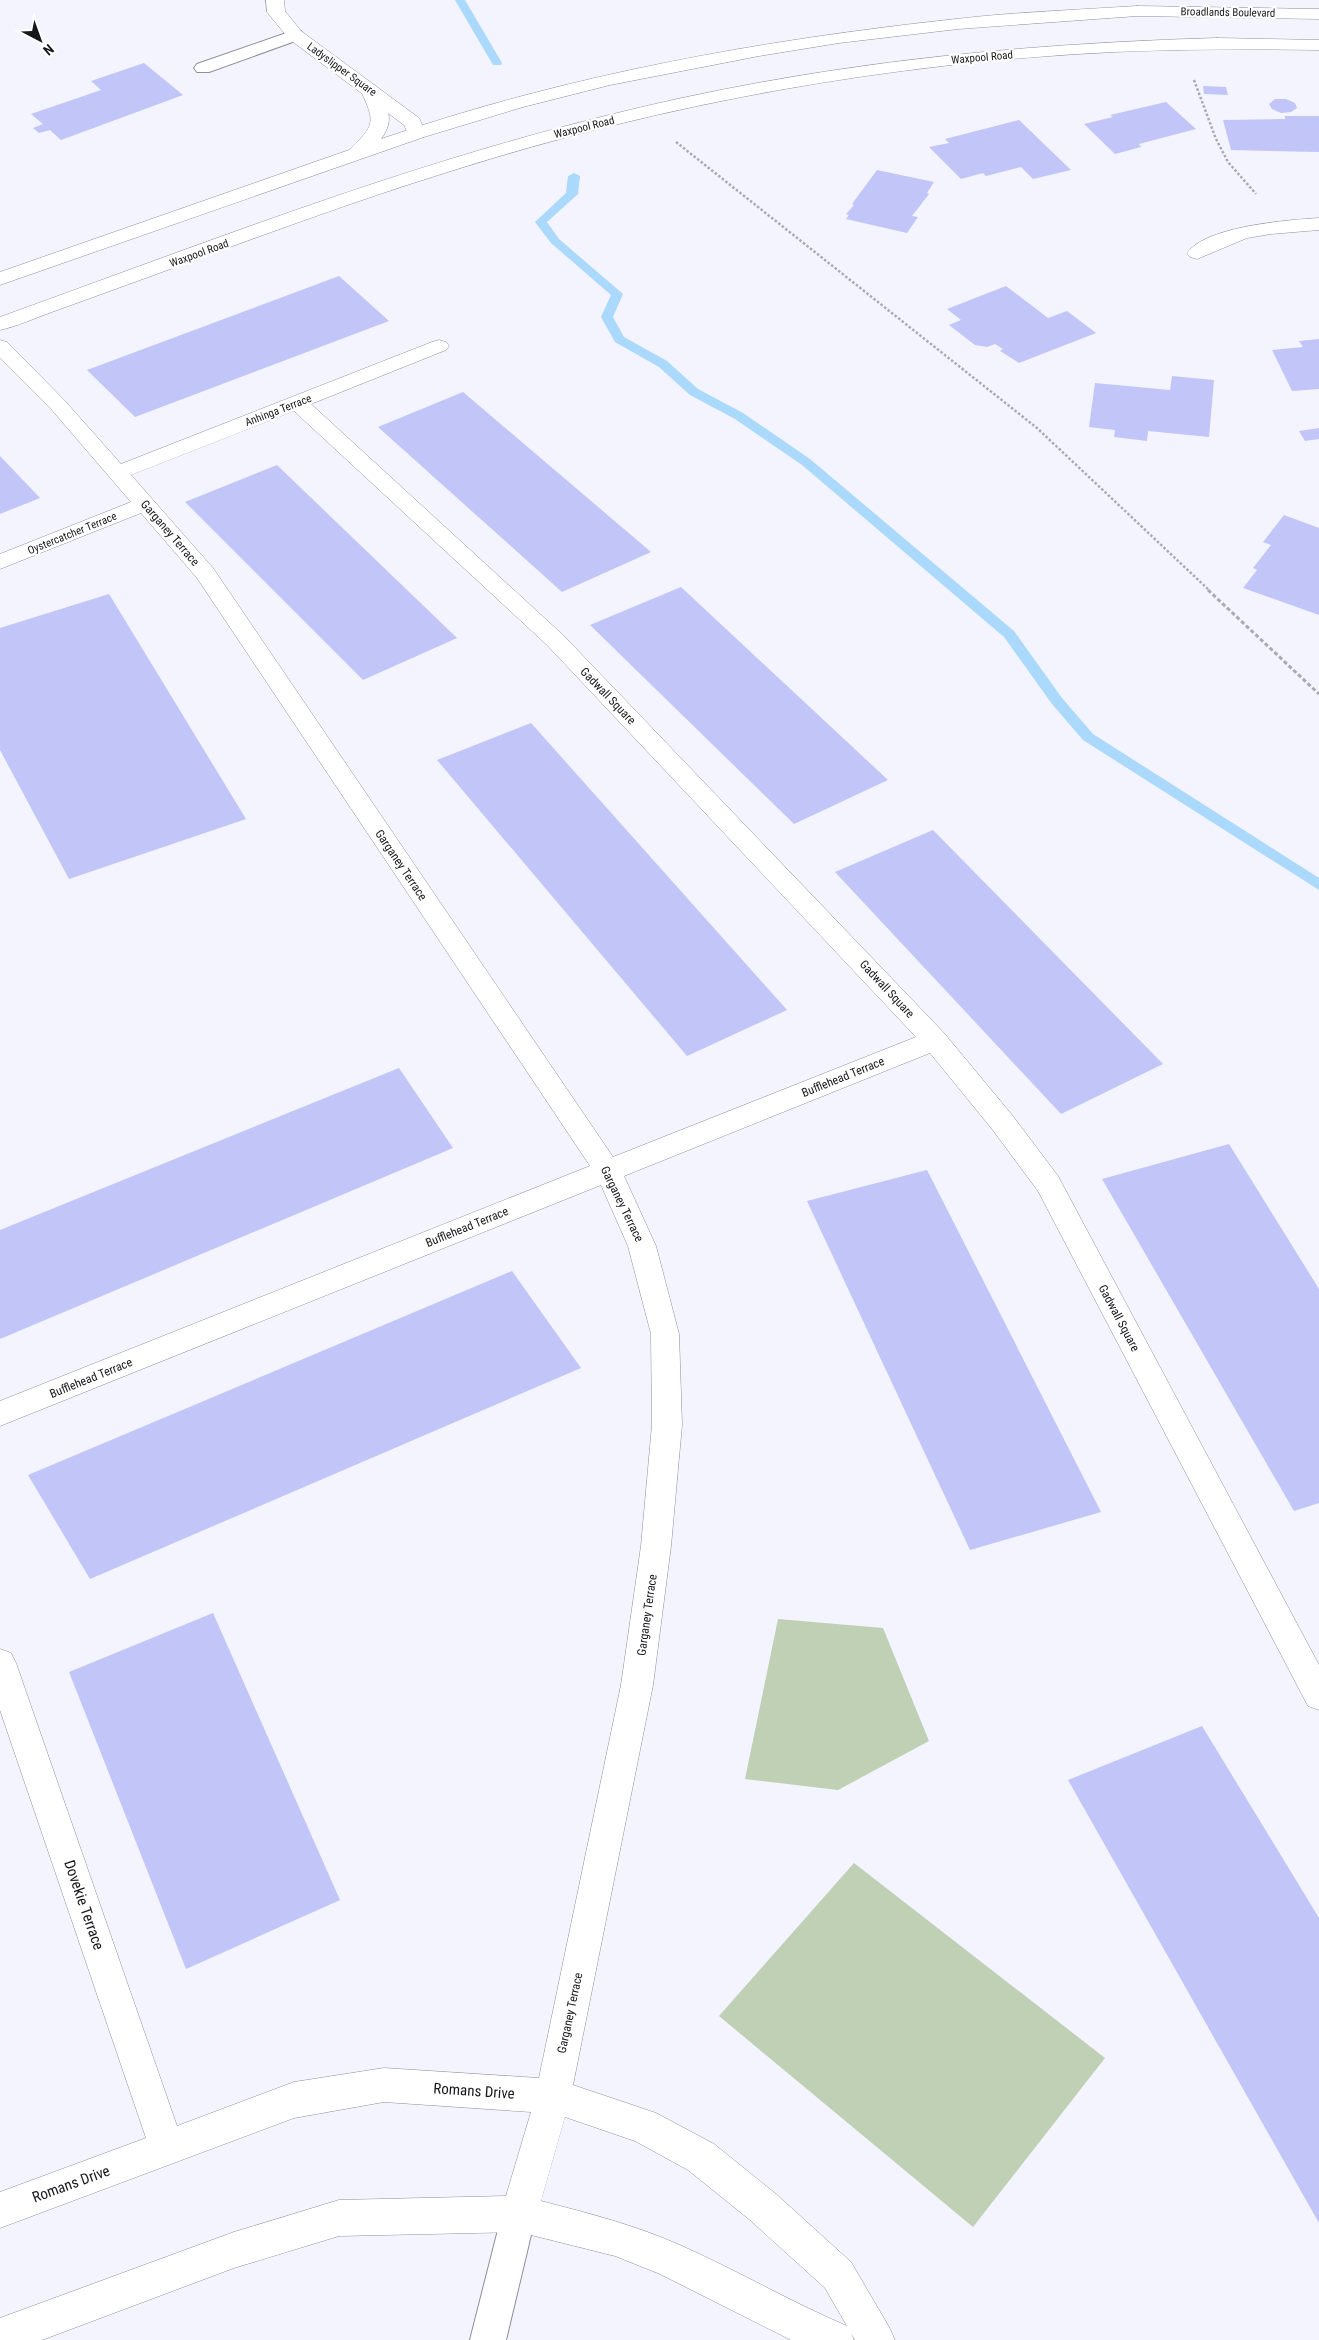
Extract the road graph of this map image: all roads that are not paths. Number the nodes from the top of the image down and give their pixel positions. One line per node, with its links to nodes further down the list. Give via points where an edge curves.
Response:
1 (275, 0): 4 (street, Ladyslipper Square, via 276,12)
2 (1136, 6): 3 (street, Broadlands Boulevard); 5 (street); 9 (street, via 958,24 768,49 610,80 516,103)
3 (1319, 14)
4 (296, 35): 7 (lane); 8 (street, Ladyslipper Square)
5 (1155, 45): 6 (street); 11 (street, Waxpool Road, via 937,61 807,79 667,107 541,138 434,169)
6 (1319, 45)
7 (202, 68)
8 (369, 89): 9 (street, Ladyslipper Square, via 412,122); 10 (street, via 381,114 378,133)
9 (417, 133): 10 (street); 11 (street, via 411,147 398,162)
10 (355, 155): 14 (street)
11 (339, 203): 15 (street, Waxpool Road)
12 (1319, 224): 13 (street, via 1285,225 1236,234)
13 (1197, 253)
14 (0, 280)
15 (0, 324)
16 (0, 346): 19 (street, Garganey Terrace, via 58,405)
17 (440, 346): 18 (street, Anhinga Terrace)
18 (297, 402): 19 (street, Anhinga Terrace); 22 (street, Gadwall Square, via 554,640)
19 (117, 473): 20 (street, Garganey Terrace)
20 (144, 504): 21 (street, Oystercatcher Terrace); 23 (street, Garganey Terrace, via 205,573)
21 (0, 562)
22 (934, 1040): 23 (street, Bufflehead Terrace); 26 (street, Gadwall Square, via 1048,1184)
23 (608, 1171): 24 (street, Bufflehead Terrace); 27 (street, Garganey Terrace, via 642,1246 665,1334 667,1425 638,1685)
24 (0, 1414)
25 (0, 1663): 28 (street, Dovekie Terrace)
26 (1319, 1696)
27 (553, 2096): 28 (street, Romans Drive, via 384,2085 294,2100); 30 (street, Garganey Terrace); 34 (street, Romans Drive, via 643,2126 701,2157 763,2207 838,2275)
28 (167, 2148): 29 (street, Romans Drive)
29 (0, 2210)
30 (519, 2214): 31 (street, via 339,2218 234,2250); 32 (lane); 33 (street, via 615,2238 671,2260)
31 (0, 2337)
32 (488, 2340)
33 (835, 2340)
34 (876, 2340)

